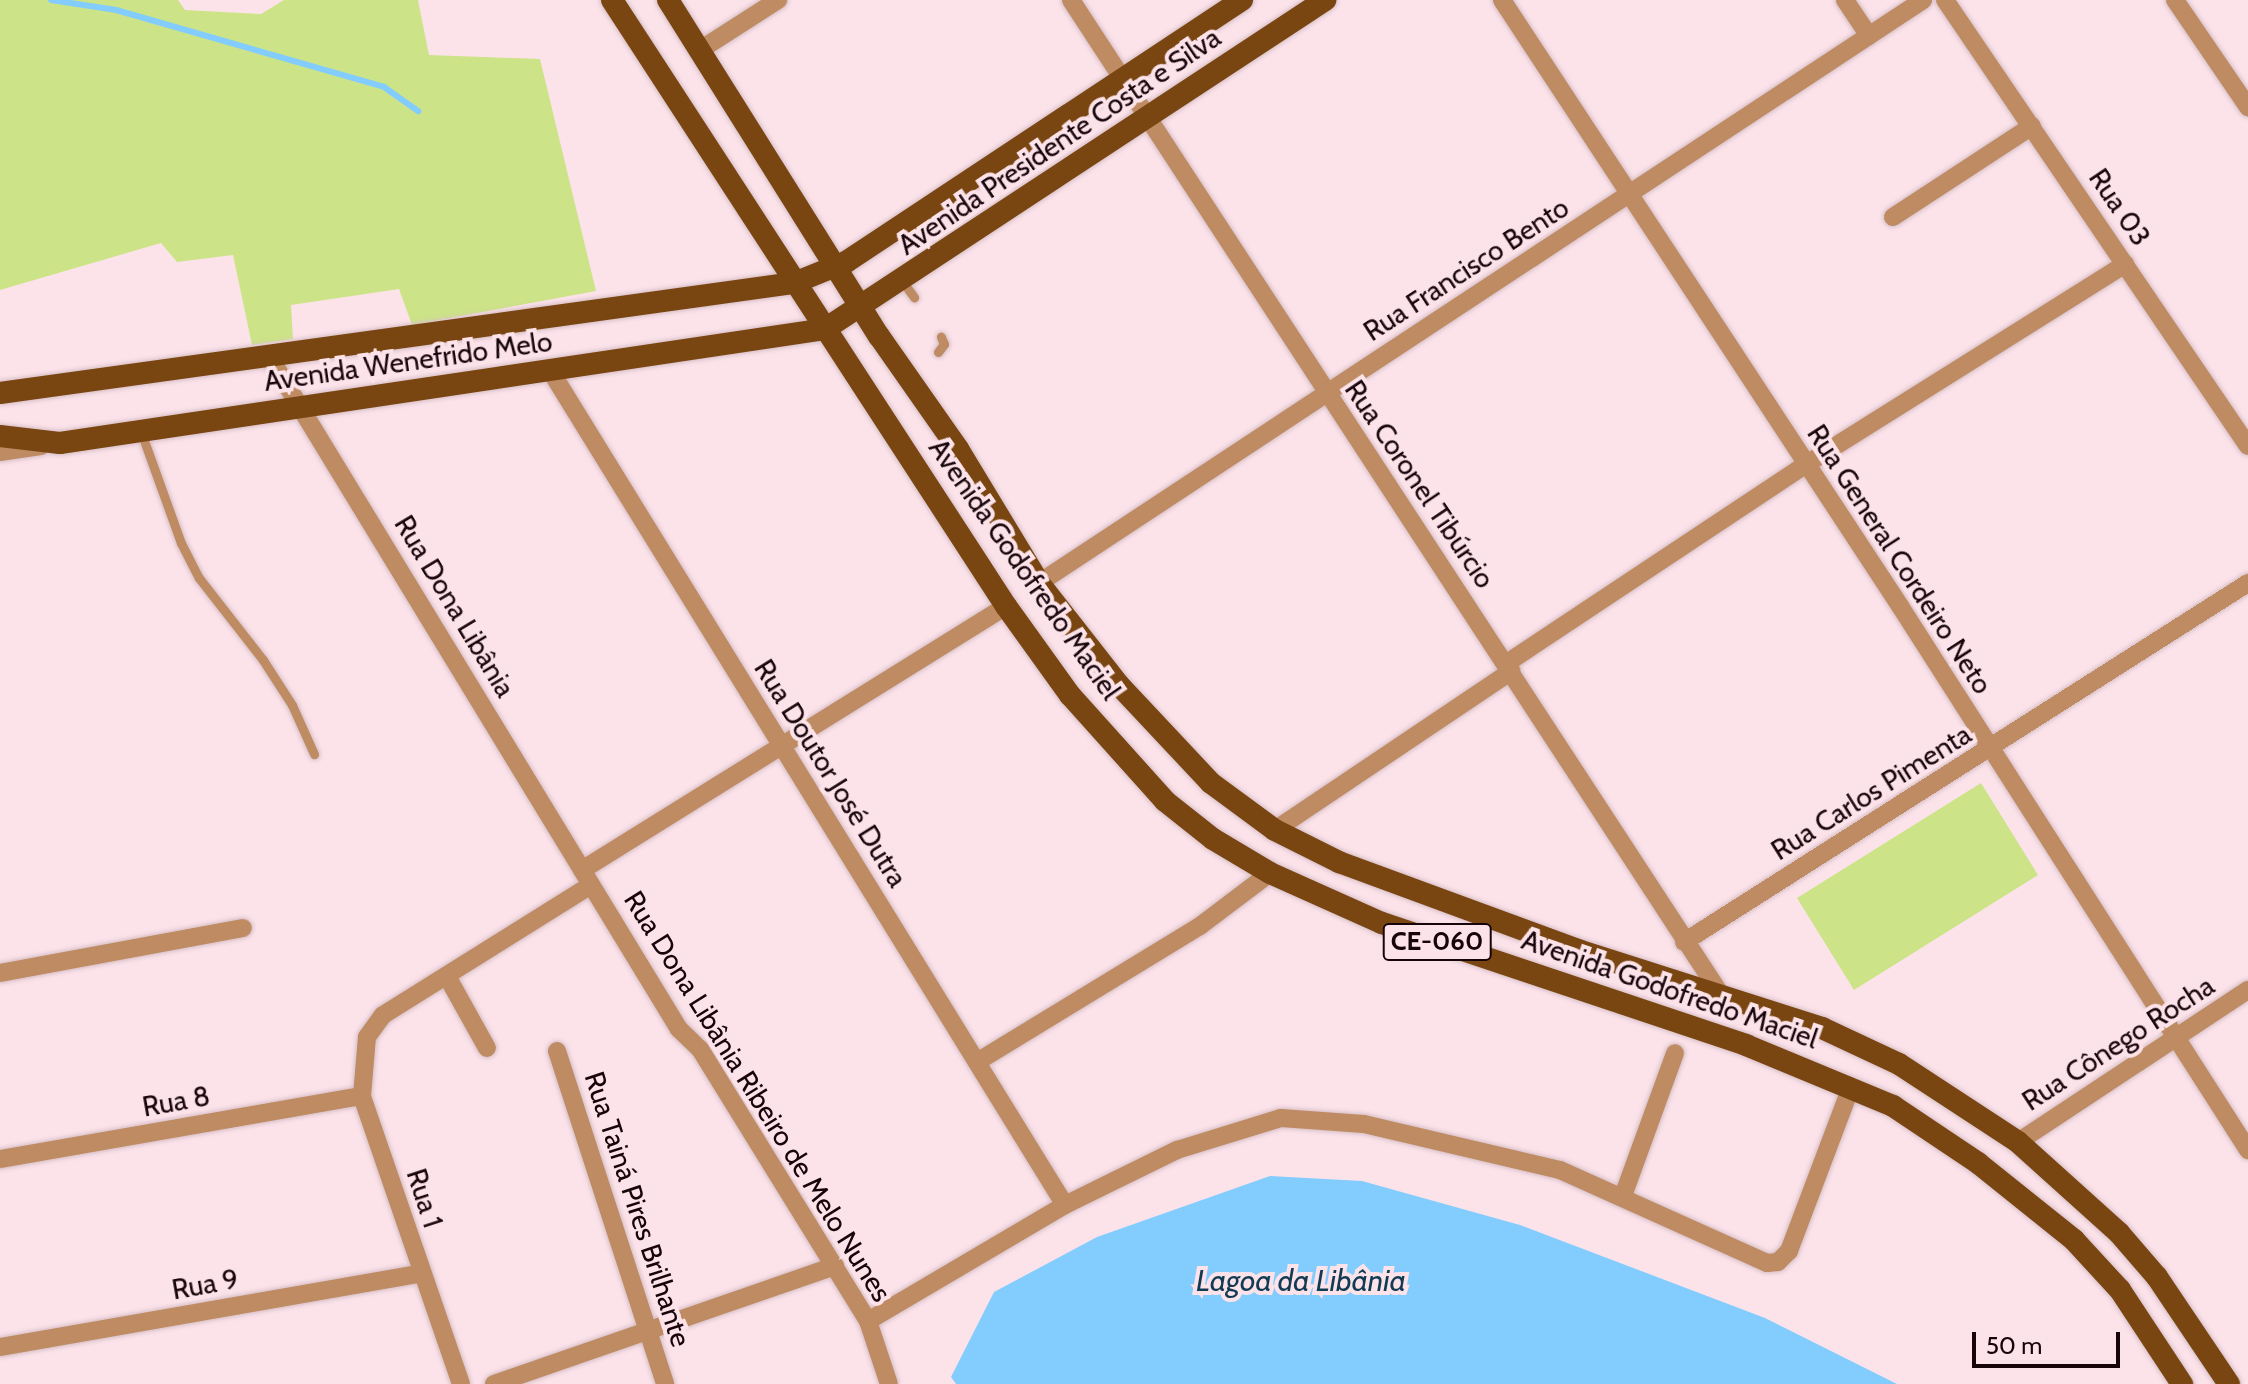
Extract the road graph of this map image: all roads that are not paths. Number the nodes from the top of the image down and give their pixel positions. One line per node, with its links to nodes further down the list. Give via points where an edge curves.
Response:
1 (612, 0): 22 (main road, Avenida Godofredo Maciel)
2 (668, 0): 13 (main road, Avenida Godofredo Maciel)
3 (778, 0): 13 (street)
4 (1071, 0): 14 (street, Rua Coronel Tibúrcio)
5 (1242, 0): 14 (main road, Avenida Presidente Costa e Silva)
6 (1325, 0): 16 (main road, Avenida Presidente Costa e Silva)
7 (1502, 0): 18 (street, Rua General Cordeiro Neto)
8 (1845, 0): 12 (street)
9 (1923, 0): 12 (street, Rua Francisco Bento)
10 (1945, 0): 17 (street, Rua 03)
11 (2175, 0): 15 (street)
12 (1869, 36): 18 (street, Rua Francisco Bento)
13 (700, 50): 21 (main road, Avenida Godofredo Maciel)
14 (1121, 79): 16 (street, Rua Coronel Tibúrcio); 21 (main road, Avenida Presidente Costa e Silva)
15 (2248, 107)
16 (1146, 118): 23 (main road, Avenida Presidente Costa e Silva, via 909,289); 30 (street, Rua Coronel Tibúrcio)
17 (2032, 126): 19 (street); 20 (street, Rua 03)
18 (1627, 197): 30 (street, Rua Francisco Bento); 37 (street, Rua General Cordeiro Neto)
19 (1893, 217)
20 (2125, 264): 35 (street, Rua 03); 37 (street)
21 (836, 268): 22 (main road, Avenida Presidente Costa e Silva); 23 (main road, Avenida Godofredo Maciel)
22 (794, 283): 24 (main road, Avenida Godofredo Maciel); 27 (main road, Avenida Wenefrido Melo)
23 (862, 309): 24 (main road, Avenida Presidente Costa e Silva); 38 (main road, Avenida Godofredo Maciel / CE-060, via 910,369)
24 (825, 329): 28 (main road, Avenida Wenefrido Melo); 40 (main road, Avenida Godofredo Maciel / CE-060)
25 (941, 337): 26 (lane, via 944,344)
26 (938, 352)
27 (269, 356): 29 (main road, Avenida Wenefrido Melo); 31 (street, Rua Dona Libânia)
28 (550, 370): 31 (main road, Avenida Wenefrido Melo); 42 (street, Rua Doutor José Dutra)
29 (0, 393)
30 (1325, 394): 38 (street, Rua Francisco Bento); 41 (street, Rua Coronel Tibúrcio)
31 (301, 407): 32 (main road, Avenida Wenefrido Melo); 47 (street, Rua Dona Libânia)
32 (141, 432): 34 (main road, Avenida Wenefrido Melo); 44 (lane, via 199,578 271,672)
33 (0, 436): 34 (main road, Avenida Wenefrido Melo)
34 (60, 443): 36 (street)
35 (2248, 446)
36 (0, 452)
37 (1805, 465): 41 (street); 43 (street, Rua General Cordeiro Neto)
38 (1039, 583): 45 (main road, Avenida Godofredo Maciel / CE-060, via 1165,739 1211,783)
39 (2248, 583): 43 (street, Rua Carlos Pimenta)
40 (1006, 606): 42 (street); 46 (main road, Avenida Godofredo Maciel / CE-060, via 1070,695 1165,801 1213,839)
41 (1509, 667): 45 (street); 49 (street, Rua Coronel Tibúrcio)
42 (780, 744): 47 (street); 58 (street, Rua Doutor José Dutra)
43 (1992, 750): 49 (street, Rua Carlos Pimenta); 54 (street, Rua General Cordeiro Neto)
44 (314, 754)
45 (1275, 830): 53 (main road, Avenida Godofredo Maciel / CE-060, via 1457,908)
46 (1270, 873): 58 (street, via 1200,926); 59 (main road, Avenida Godofredo Maciel / CE-060, via 1382,923 1662,1016)
47 (587, 878): 51 (street); 66 (street, Rua Dona Libânia Ribeiro de Melo Nunes)
48 (243, 928): 50 (street)
49 (1684, 942): 53 (street, Rua Coronel Tibúrcio)
50 (0, 973)
51 (448, 978): 55 (street); 60 (street, Rua 1, via 383,1015 373,1027 362,1061)
52 (2248, 990): 54 (street, Rua Cônego Rocha)
53 (1723, 998): 61 (main road, Avenida Godofredo Maciel / CE-060, via 1822,1028 1899,1064)
54 (2173, 1039): 61 (street, Rua Cônego Rocha); 62 (street, Rua General Cordeiro Neto)
55 (487, 1048)
56 (557, 1051): 69 (street, Rua Tainá Pires Brilhante)
57 (1675, 1053): 64 (street)
58 (977, 1062): 65 (street, Rua Doutor José Dutra)
59 (1851, 1087): 64 (street, via 1789,1251 1778,1262 1767,1263); 75 (main road, Avenida Godofredo Maciel / CE-060, via 1934,1131 2074,1240 2120,1290)
60 (362, 1096): 63 (street, Rua 8); 67 (street, Rua 1)
61 (2018, 1142): 76 (main road, Avenida Godofredo Maciel / CE-060, via 2119,1233 2157,1277)
62 (2248, 1150)
63 (0, 1159)
64 (1623, 1196): 65 (street, via 1560,1170 1318,1117 1281,1118 1213,1137)
65 (1065, 1205): 68 (street)
66 (835, 1266): 68 (street, Rua Dona Libânia Ribeiro de Melo Nunes); 69 (street)
67 (420, 1274): 70 (street, Rua 9); 71 (street, Rua 1)
68 (868, 1321): 74 (street, Rua Dona Libânia Ribeiro de Melo Nunes)
69 (647, 1330): 72 (street); 73 (street, Rua Tainá Pires Brilhante)
70 (0, 1347)
71 (461, 1384)
72 (494, 1384)
73 (665, 1384)
74 (889, 1384)
75 (2182, 1384)
76 (2229, 1384)

